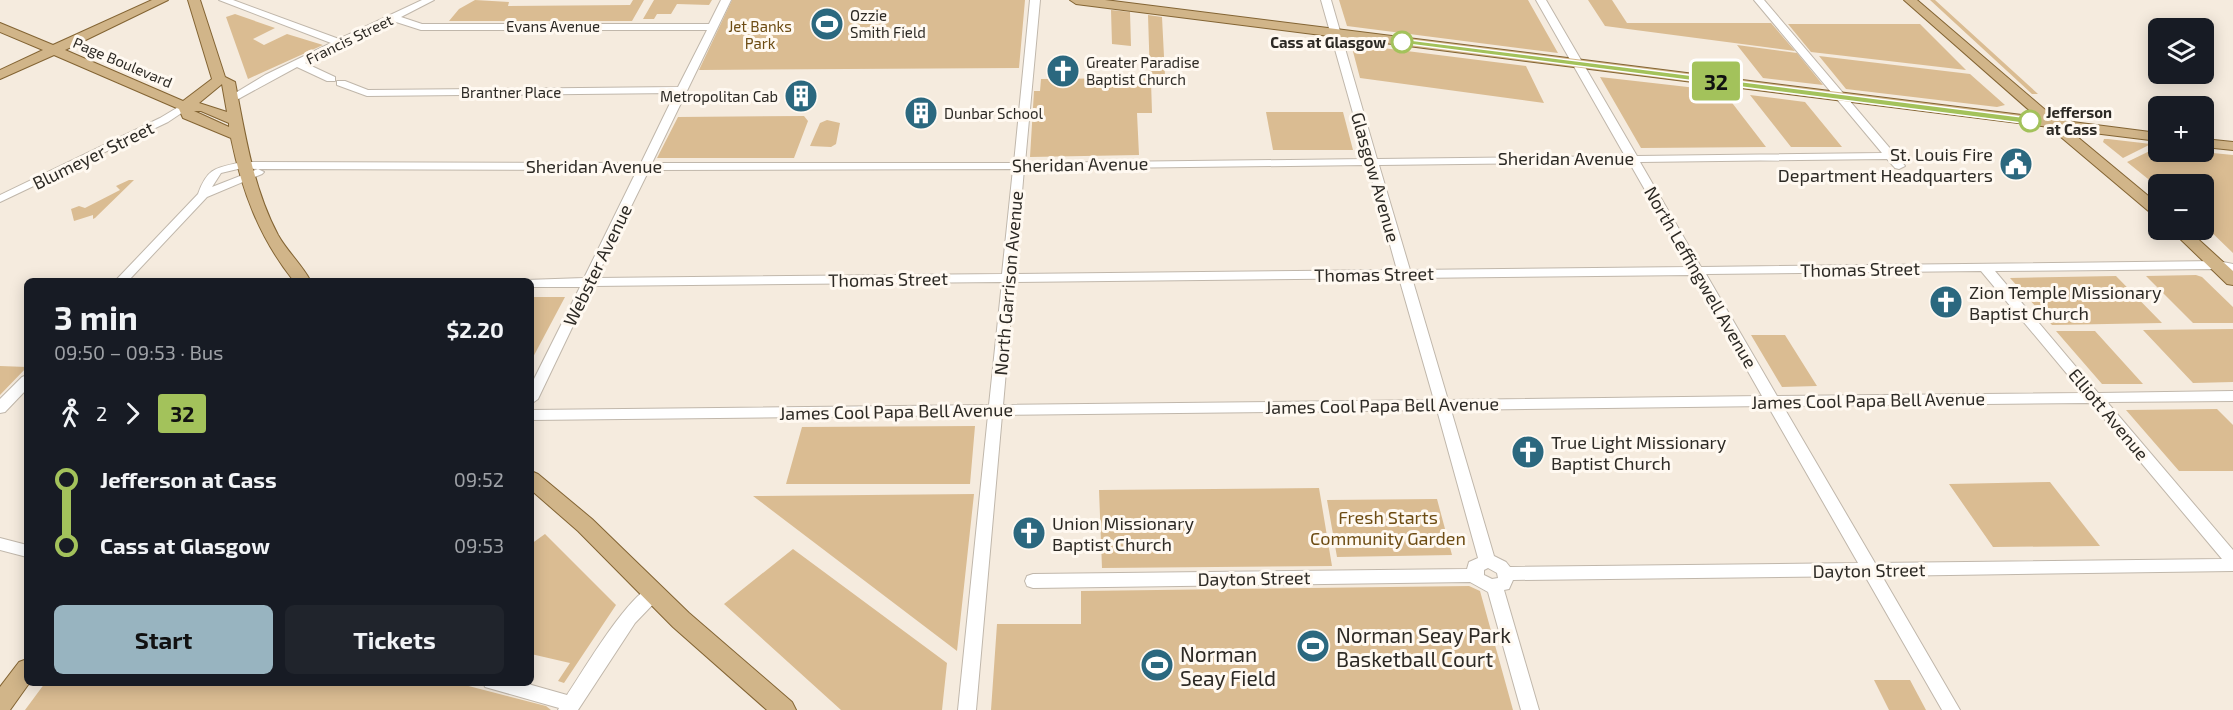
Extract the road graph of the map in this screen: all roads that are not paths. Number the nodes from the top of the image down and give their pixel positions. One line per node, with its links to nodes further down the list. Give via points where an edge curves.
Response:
1 (162, 0): 19 (main road)
2 (194, 0): 24 (main road)
3 (224, 0): 18 (street)
4 (429, 0): 13 (street, Francis Street)
5 (726, 0): 15 (street, Webster Avenue)
6 (1035, 0): 38 (street, North Garrison Avenue)
7 (1076, 0): 16 (main road)
8 (1326, 0): 16 (street, Glasgow Avenue)
9 (1541, 0): 21 (street, North Leffingwell Avenue)
10 (1759, 0): 26 (street)
11 (1910, 0): 17 (main road)
12 (1925, 0): 17 (main road)
13 (394, 18): 15 (street, Evans Avenue, via 421,27); 18 (street, Francis Street)
14 (0, 27): 19 (main road, Page Boulevard)
15 (713, 27): 25 (street, Webster Avenue)
16 (1336, 33): 21 (main road); 36 (street, Glasgow Avenue)
17 (1960, 41): 29 (main road)
18 (340, 43): 20 (street, Francis Street)
19 (53, 50): 22 (main road); 28 (main road, Page Boulevard)
20 (298, 64): 23 (street, Francis Street); 25 (street, Brantner Place, via 367,93)
21 (1578, 64): 26 (main road); 35 (street, North Leffingwell Avenue)
22 (0, 75)
23 (269, 78): 24 (street, Francis Street, via 244,84); 27 (street, Francis Street)
24 (223, 80): 27 (main road); 28 (main road)
25 (683, 90): 37 (street, Webster Avenue)
26 (1840, 97): 29 (main road); 34 (street)
27 (231, 100): 30 (main road)
28 (185, 106): 30 (main road, Page Boulevard, via 188,115); 42 (street, Blumeyer Street)
29 (2054, 124): 31 (main road); 43 (main road)
30 (236, 128): 40 (main road)
31 (2148, 136)
32 (2214, 144): 33 (main road)
33 (2233, 146)
34 (1890, 156): 35 (street, Sheridan Avenue); 39 (street)
35 (1632, 158): 36 (street, Sheridan Avenue); 47 (street, North Leffingwell Avenue)
36 (1372, 160): 38 (street, Sheridan Avenue); 48 (street, Glasgow Avenue)
37 (646, 165): 38 (street, Sheridan Avenue); 40 (street, Sheridan Avenue, via 270,167); 53 (street, Webster Avenue)
38 (1019, 166): 51 (street, North Garrison Avenue)
39 (1899, 166)
40 (244, 171): 41 (street); 41 (street, via 218,171); 50 (main road, via 270,234)
41 (203, 195): 49 (street)
42 (0, 200)
43 (2148, 203)
44 (2193, 240): 45 (main road)
45 (2228, 265): 46 (street, Thomas Street); 52 (main road)
46 (1985, 268): 47 (street, Thomas Street); 58 (street, Elliott Avenue)
47 (1697, 271): 48 (street, Thomas Street); 59 (street, North Leffingwell Avenue)
48 (1404, 274): 51 (street, Thomas Street); 60 (street, Glasgow Avenue)
49 (124, 278)
50 (301, 278)
51 (1008, 278): 53 (street, Thomas Street); 62 (street, North Garrison Avenue)
52 (2233, 280)
53 (589, 282): 54 (street, Thomas Street); 56 (street, Webster Avenue)
54 (534, 283)
55 (24, 383): 61 (street)
56 (534, 393)
57 (2233, 396): 58 (street, James Cool Papa Bell Avenue)
58 (2094, 397): 59 (street, James Cool Papa Bell Avenue); 68 (street, Elliott Avenue)
59 (1772, 401): 60 (street, James Cool Papa Bell Avenue); 69 (street, North Leffingwell Avenue)
60 (1442, 404): 62 (street, James Cool Papa Bell Avenue); 67 (street, Glasgow Avenue)
61 (0, 408)
62 (996, 410): 63 (street, James Cool Papa Bell Avenue); 79 (street, North Garrison Avenue)
63 (534, 415)
64 (534, 482): 73 (main road)
65 (0, 544): 66 (street)
66 (24, 550)
67 (1487, 561): 70 (street, via 1478,564); 71 (street, via 1501,567)
68 (2233, 563): 69 (street, Dayton Street)
69 (1870, 570): 71 (street, Dayton Street); 81 (street, North Leffingwell Avenue)
70 (1474, 574): 71 (street, via 1480,582); 72 (street, Dayton Street)
71 (1500, 580): 80 (street)
72 (1033, 581)
73 (654, 592): 77 (street, via 629,618); 78 (main road)
74 (24, 673): 76 (main road)
75 (504, 686): 77 (street)
76 (0, 705)
77 (570, 707)
78 (784, 710)
79 (967, 710)
80 (1530, 710)
81 (1951, 710)

